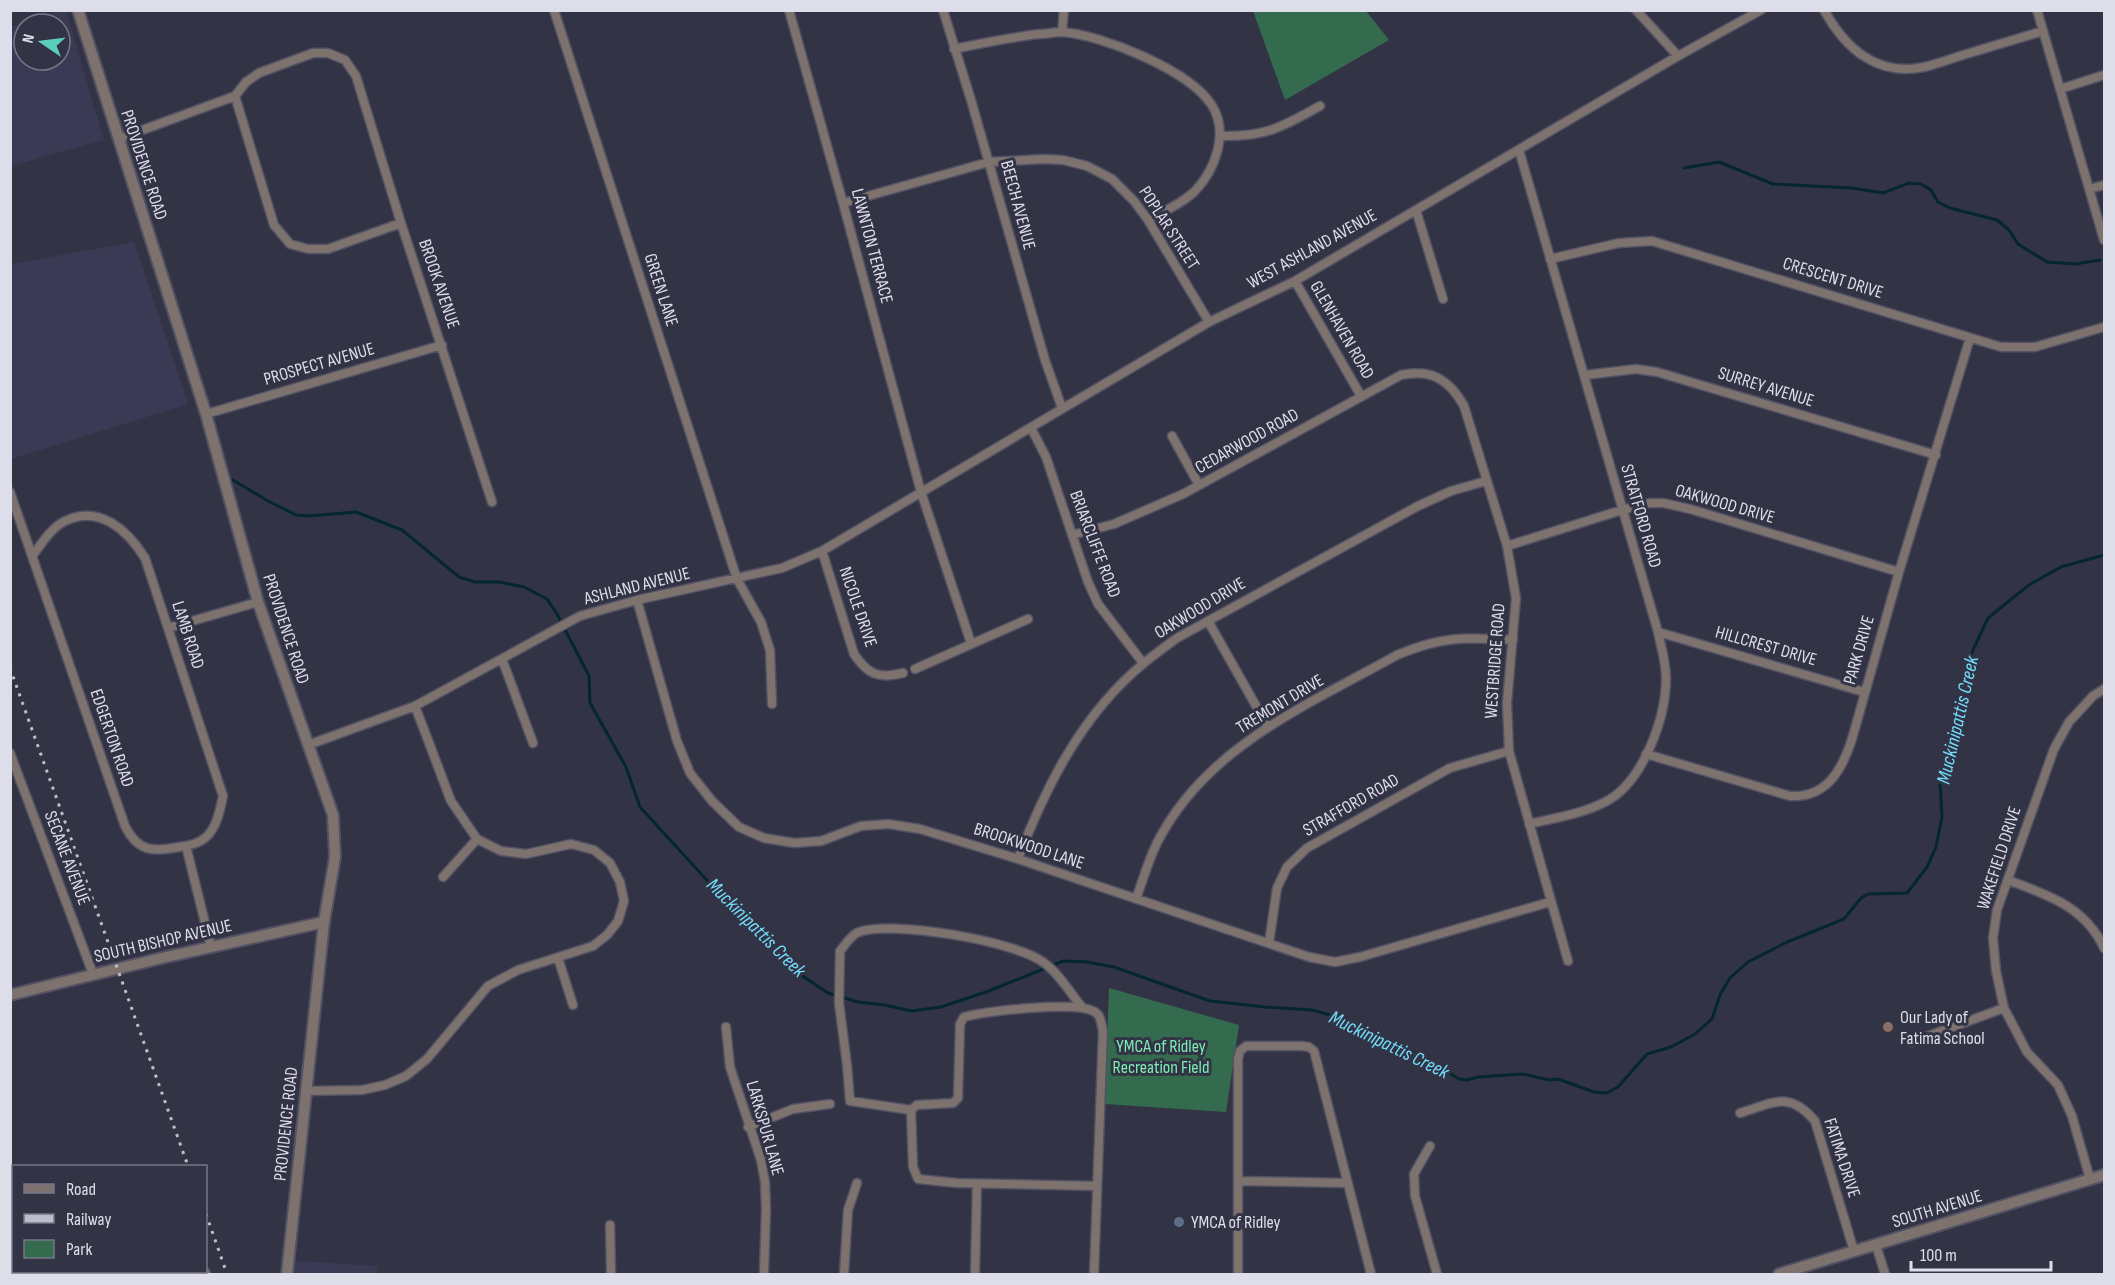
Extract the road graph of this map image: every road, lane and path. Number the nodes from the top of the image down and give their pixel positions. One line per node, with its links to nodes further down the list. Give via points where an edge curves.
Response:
1 (78, 10): 19 (street, PROVIDENCE ROAD)
2 (554, 10): 56 (street, GREEN LANE)
3 (789, 10): 24 (street, LAWNTON TERRACE)
4 (943, 10): 12 (street, BEECH AVENUE)
5 (1064, 10): 11 (street)
6 (1635, 10): 13 (street)
7 (1761, 10): 13 (street, WEST ASHLAND AVENUE)
8 (1824, 10): 10 (street, via 1838,34 1857,53 1897,68 1922,67)
9 (2037, 10): 10 (street)
10 (2043, 31): 15 (street)
11 (1062, 32): 12 (street, via 1011,36); 18 (street, via 1111,43 1148,58 1194,86 1211,104)
12 (954, 49): 21 (street, BEECH AVENUE)
13 (1678, 56): 20 (street, WEST ASHLAND AVENUE)
14 (2104, 75): 15 (street)
15 (2060, 89): 23 (street)
16 (235, 96): 19 (street); 27 (street, via 274,225 290,244 328,249); 27 (street, BROOK AVENUE, via 246,81 259,73 313,53 328,53 345,60 356,76)
17 (1320, 106): 18 (street, via 1271,132 1247,137)
18 (1221, 136): 26 (street, via 1210,171 1193,193)
19 (118, 139): 40 (street, PROVIDENCE ROAD)
20 (1519, 150): 25 (street, WEST ASHLAND AVENUE); 29 (street, STRATFORD ROAD)
21 (989, 162): 24 (street, POPLAR STREET); 26 (street, POPLAR STREET, via 1044,159 1087,166 1123,189); 39 (street, BEECH AVENUE)
22 (2104, 185): 23 (street)
23 (2089, 189): 28 (street)
24 (843, 203): 47 (street, LAWNTON TERRACE)
25 (1416, 210): 30 (street, WEST ASHLAND AVENUE); 31 (street)
26 (1148, 220): 32 (street, POPLAR STREET)
27 (400, 222): 35 (street, BROOK AVENUE)
28 (2104, 240)
29 (1550, 259): 34 (street, CRESCENT DRIVE, via 1632,241 1652,241); 36 (street, STRATFORD ROAD)
30 (1295, 281): 32 (street, WEST ASHLAND AVENUE); 38 (street, GLENHAVEN ROAD)
31 (1443, 299)
32 (1209, 321): 39 (street, WEST ASHLAND AVENUE)
33 (2104, 327): 34 (street, CRESCENT DRIVE, via 2035,347 2001,347)
34 (1970, 338): 43 (street, PARK DRIVE)
35 (442, 345): 40 (street, PROSPECT AVENUE); 48 (street, BROOK AVENUE)
36 (1585, 375): 43 (street, SURREY AVENUE, via 1636,369 1658,372); 49 (street, STRATFORD ROAD)
37 (1433, 376): 38 (street, CEDARWOOD ROAD, via 1419,372 1401,375); 44 (street, WESTBRIDGE ROAD, via 1450,386 1464,406)
38 (1361, 396): 45 (street, CEDARWOOD ROAD)
39 (1062, 408): 41 (street, WEST ASHLAND AVENUE)
40 (206, 414): 58 (street, PROVIDENCE ROAD)
41 (1031, 428): 47 (street, WEST ASHLAND AVENUE); 51 (street, BRIARCLIFFE ROAD, via 1046,457)
42 (1172, 436): 45 (street)
43 (1936, 455): 55 (street, PARK DRIVE)
44 (1486, 481): 52 (street, WESTBRIDGE ROAD); 60 (street, OAKWOOD DRIVE, via 1418,506)
45 (1199, 486): 51 (street, CEDARWOOD ROAD, via 1114,524)
46 (10, 492): 54 (street, EDGERTON ROAD)
47 (921, 492): 50 (street, WEST ASHLAND AVENUE); 64 (street, LAWNTON TERRACE)
48 (492, 502)
49 (1622, 510): 52 (street, OAKWOOD DRIVE); 55 (street, OAKWOOD DRIVE, via 1650,504 1674,505); 62 (street, STRATFORD ROAD)
50 (879, 515): 53 (street, ASHLAND AVENUE)
51 (1072, 535): 66 (street, BRIARCLIFFE ROAD, via 1098,604)
52 (1507, 546): 63 (street, WESTBRIDGE ROAD, via 1516,598)
53 (822, 551): 56 (street, ASHLAND AVENUE, via 782,568); 68 (street, NICOLE DRIVE, via 854,654 877,675)
54 (33, 555): 61 (street, LAMB ROAD, via 64,521 81,516 101,518 119,527 134,540 145,558); 81 (street, EDGERTON ROAD, via 124,826 144,848 160,851)
55 (1899, 572): 70 (street, PARK DRIVE)
56 (737, 579): 57 (street, ASHLAND AVENUE); 71 (street, GREEN LANE, via 761,622 770,650)
57 (637, 600): 65 (street, ASHLAND AVENUE, via 580,616); 82 (street, BROOKWOOD LANE, via 676,741 690,773 739,827 764,838 794,843 821,841 861,826 888,824 920,829)
58 (258, 602): 61 (street); 75 (street, PROVIDENCE ROAD)
59 (1028, 619): 64 (street)
60 (1208, 621): 66 (street, OAKWOOD DRIVE); 73 (street)
61 (168, 628): 81 (street, LAMB ROAD, via 223,796 218,820 205,838)
62 (1658, 632): 70 (street, HILLCREST DRIVE); 78 (street, STRATFORD ROAD, via 1666,676 1665,694)
63 (1513, 640): 73 (street, TREMONT DRIVE, via 1467,638 1419,646); 76 (street, WESTBRIDGE ROAD, via 1507,703)
64 (971, 643): 67 (street)
65 (502, 659): 72 (street, ASHLAND AVENUE); 74 (street)
66 (1143, 663): 82 (street, OAKWOOD DRIVE, via 1104,703 1071,747 1047,789)
67 (915, 669)
68 (903, 673)
69 (2104, 689): 84 (street, WAKEFIELD DRIVE, via 2069,722 2054,749)
70 (1864, 692): 78 (street, PARK DRIVE, via 1842,767 1832,781 1813,794 1797,796 1768,791)
71 (772, 704)
72 (415, 706): 75 (street, ASHLAND AVENUE); 80 (street, via 451,801)
73 (1268, 727): 85 (street, TREMONT DRIVE, via 1227,755 1179,807 1156,844)
74 (533, 743)
75 (308, 745): 87 (street, PROVIDENCE ROAD, via 333,815 335,858)
76 (1509, 751): 79 (street, WESTBRIDGE ROAD); 88 (street, STRAFFORD ROAD, via 1450,768 1307,848 1287,867 1276,888)
77 (10, 753): 93 (street, SECANE AVENUE)
78 (1647, 754): 79 (street, STRATFORD ROAD, via 1626,786 1607,801)
79 (1529, 824): 86 (street, WESTBRIDGE ROAD)
80 (477, 839): 83 (street); 91 (street, via 501,851 526,854 571,844 594,850 610,863 624,901 618,921 593,946)
81 (186, 846): 89 (street)
82 (1018, 859): 85 (street, BROOKWOOD LANE)
83 (443, 877)
84 (2008, 880): 90 (street, via 2074,910 2097,932); 97 (street, WAKEFIELD DRIVE, via 1997,910 1993,938)
85 (1137, 898): 88 (street, BROOKWOOD LANE)
86 (1550, 902): 88 (street, BROOKWOOD LANE, via 1346,960 1323,961); 92 (street, WESTBRIDGE ROAD)
87 (324, 922): 89 (street, SOUTH BISHOP AVENUE); 100 (street, PROVIDENCE ROAD)
88 (1269, 943)
89 (211, 947): 93 (street, SOUTH BISHOP AVENUE)
90 (2104, 948)
91 (558, 958): 95 (street); 100 (street, via 518,970 488,986 427,1059 406,1076 362,1090)
92 (1568, 961)
93 (93, 974): 94 (street, SOUTH BISHOP AVENUE)
94 (10, 995)
95 (573, 1005)
96 (1082, 1007): 102 (street, via 1017,1009 964,1017 960,1024 958,1098 953,1103 917,1105); 102 (street, via 1043,962 1003,944 888,928 858,932 840,951 839,1003 850,1101); 112 (street, via 1096,1011 1103,1030)
97 (2004, 1008): 99 (street); 107 (street, WAKEFIELD DRIVE, via 2027,1052 2058,1085 2073,1116)
98 (726, 1027): 104 (street, LARKSPUR LANE, via 730,1067)
99 (1912, 1042)
100 (306, 1091): 116 (street, PROVIDENCE ROAD)
101 (830, 1104): 104 (street, via 793,1109)
102 (911, 1110): 111 (street, via 913,1167 918,1179)
103 (1740, 1113): 115 (street, FATIMA DRIVE, via 1783,1100 1804,1107 1815,1121)
104 (748, 1126): 118 (street, LARKSPUR LANE, via 765,1182)
105 (1430, 1146): 124 (street, via 1414,1174 1415,1196)
106 (2104, 1175): 107 (street, SOUTH AVENUE)
107 (2090, 1179): 114 (street, SOUTH AVENUE)
108 (1238, 1181): 109 (street); 109 (street, via 1240,1051 1246,1046 1302,1046 1314,1051); 122 (street)
109 (1348, 1183): 123 (street)
110 (857, 1184): 119 (street, via 848,1210)
111 (977, 1184): 112 (street); 120 (street)
112 (1097, 1186): 121 (street)
113 (610, 1225): 117 (street)
114 (1876, 1245): 115 (street, SOUTH AVENUE); 126 (street)
115 (1854, 1251): 125 (street, SOUTH AVENUE)
116 (287, 1275)
117 (611, 1275)
118 (764, 1275)
119 (844, 1275)
120 (975, 1275)
121 (1094, 1275)
122 (1238, 1275)
123 (1371, 1275)
124 (1437, 1275)
125 (1779, 1275)
126 (1885, 1275)

